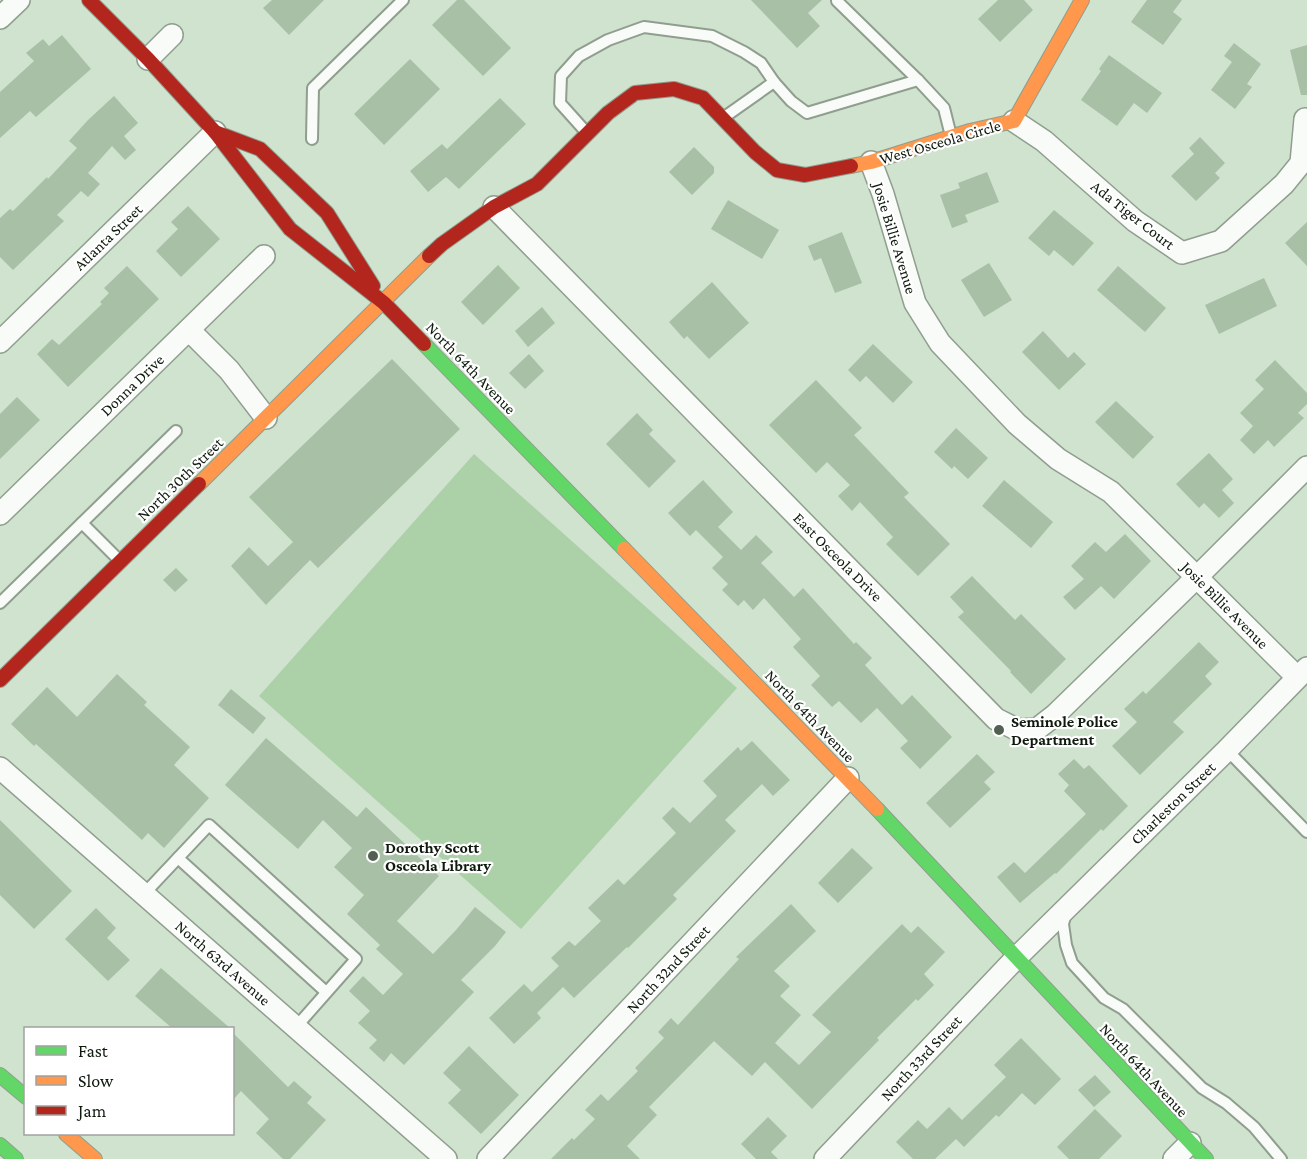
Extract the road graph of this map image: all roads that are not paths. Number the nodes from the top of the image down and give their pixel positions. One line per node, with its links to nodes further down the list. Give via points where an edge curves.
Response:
1 (19, 0): 6 (street)
2 (89, 0): 8 (main road, North 64th Avenue)
3 (403, 0): 17 (lane, via 313,88)
4 (1082, 0): 13 (main road, West Osceola Circle)
5 (837, 1): 9 (lane)
6 (0, 18)
7 (172, 35): 8 (street)
8 (148, 59): 14 (main road, North 64th Avenue)
9 (918, 80): 10 (lane, via 807,113); 16 (lane, via 944,108)
10 (774, 82): 11 (lane); 15 (lane, via 761,63 712,36 644,27 579,56 561,76 560,103)
11 (722, 118): 15 (main road, Josie Billie Avenue, via 703,98 674,89 635,93); 18 (main road, Josie Billie Avenue, via 777,170 805,175)
12 (1305, 119): 13 (street, Ada Tiger Court, via 1300,163 1284,184 1221,241 1182,253 1136,221 1044,141)
13 (1014, 121): 16 (main road, West Osceola Circle)
14 (215, 132): 21 (main road, North 64th Avenue, via 290,229); 21 (main road, North 64th Avenue, via 260,149 327,213); 23 (street, Atlanta Street)
15 (588, 133): 19 (main road, Josie Billie Avenue, via 537,184)
16 (951, 137): 18 (main road, West Osceola Circle)
17 (312, 139)
18 (871, 162): 30 (street, Josie Billie Avenue, via 915,303 940,343 1017,424 1058,459 1111,492)
19 (494, 207): 21 (main road, Josie Billie Avenue, via 442,244); 30 (street, East Osceola Drive, via 996,719 1018,730 1037,729)
20 (264, 256): 22 (street, Donna Drive)
21 (384, 303): 24 (main road, North 30th Street); 36 (main road, North 64th Avenue)
22 (189, 330): 24 (street, via 229,370); 27 (street, Donna Drive)
23 (0, 342)
24 (266, 418): 29 (main road, North 30th Street)
25 (176, 431): 28 (lane)
26 (1307, 467): 30 (street)
27 (0, 514)
28 (82, 523): 29 (lane); 31 (lane)
29 (120, 561): 33 (main road, North 30th Street)
30 (1197, 577): 32 (street, Josie Billie Avenue)
31 (0, 603)
32 (1302, 672): 34 (street, Charleston Street)
33 (0, 680)
34 (1227, 750): 37 (lane); 40 (street, Charleston Street)
35 (0, 768): 39 (street, North 63rd Avenue)
36 (848, 778): 42 (main road, North 64th Avenue); 53 (street, North 32nd Street)
37 (1307, 832)
38 (178, 858): 39 (lane); 43 (lane); 43 (lane, via 209,825 356,959)
39 (144, 894): 44 (street, North 63rd Avenue)
40 (1067, 907): 41 (street, Charleston Street); 57 (lane, via 1063,924 1072,963 1104,998 1123,1009 1202,1088 1254,1127)
41 (1037, 936): 42 (street, North 33rd Street)
42 (1017, 957): 48 (main road, North 64th Avenue); 54 (street, North 33rd Street)
43 (326, 992): 44 (lane)
44 (296, 1027): 52 (street, North 63rd Avenue)
45 (0, 1075): 46 (main road)
46 (24, 1095)
47 (67, 1135): 51 (main road)
48 (1190, 1143): 55 (street); 56 (main road, North 64th Avenue)
49 (0, 1145): 50 (main road)
50 (16, 1159)
51 (95, 1159)
52 (446, 1159)
53 (488, 1159)
54 (825, 1159)
55 (1174, 1159)
56 (1206, 1159)
57 (1281, 1159)

